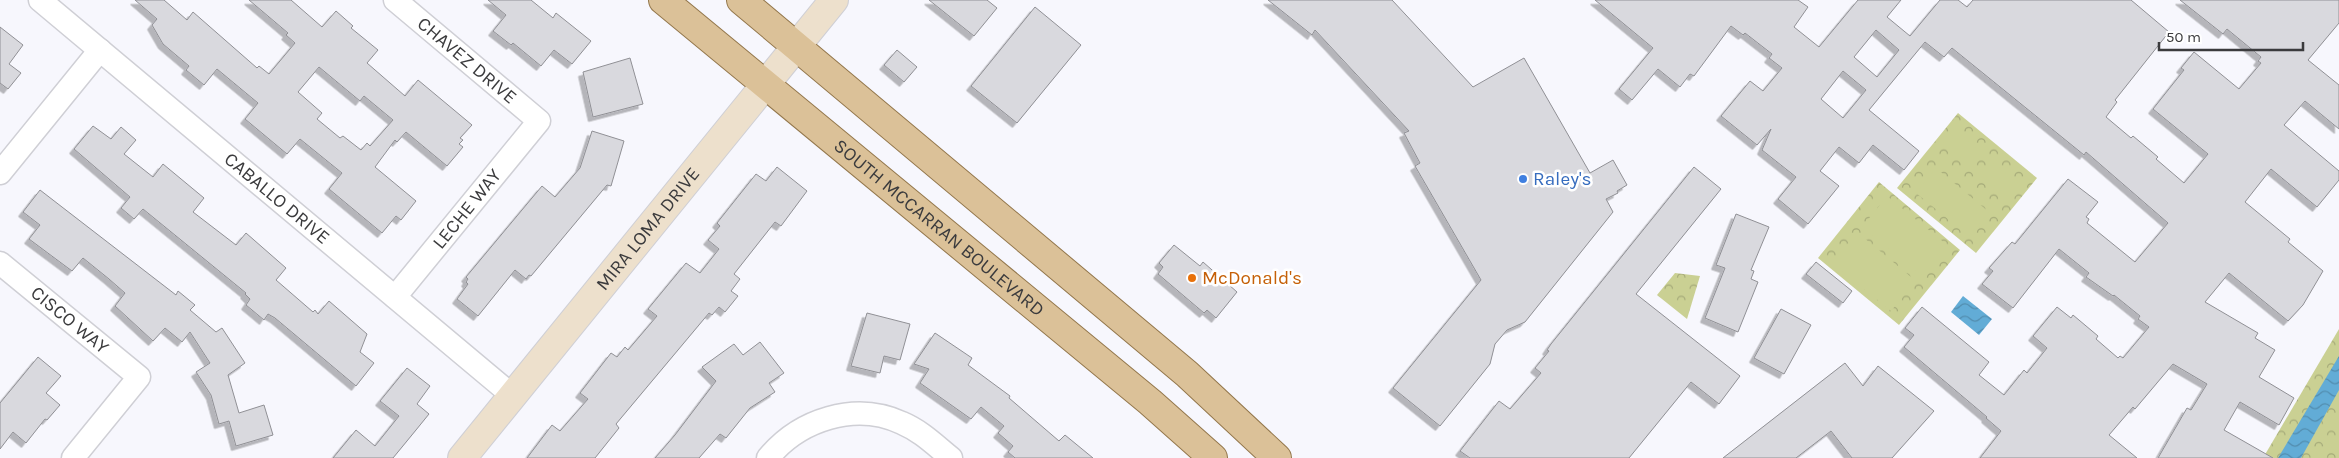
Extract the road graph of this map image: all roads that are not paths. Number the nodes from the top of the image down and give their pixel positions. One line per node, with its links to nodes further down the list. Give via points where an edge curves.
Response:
1 (40, 0): 7 (street, CABALLO DRIVE)
2 (395, 0): 9 (street, CHAVEZ DRIVE)
3 (663, 0): 8 (main road, SOUTH MCCARRAN BOULEVARD)
4 (741, 0): 6 (main road)
5 (834, 0): 6 (street, MIRA LOMA DRIVE)
6 (797, 47): 8 (street, MIRA LOMA DRIVE); 19 (main road, via 1187,374)
7 (100, 50): 10 (street); 12 (street, CABALLO DRIVE)
8 (766, 86): 13 (street, MIRA LOMA DRIVE); 18 (main road, SOUTH MCCARRAN BOULEVARD, via 1150,402)
9 (539, 121): 12 (street, LECHE WAY)
10 (0, 173)
11 (0, 263): 14 (street, CISCO WAY, via 139,376)
12 (395, 297): 13 (street, CABALLO DRIVE)
13 (513, 396): 15 (street, MIRA LOMA DRIVE)
14 (73, 458)
15 (462, 458)
16 (768, 458): 17 (street, via 794,433 813,422 840,415 878,415 900,422 920,432)
17 (951, 458)
18 (1213, 458)
19 (1277, 458)

